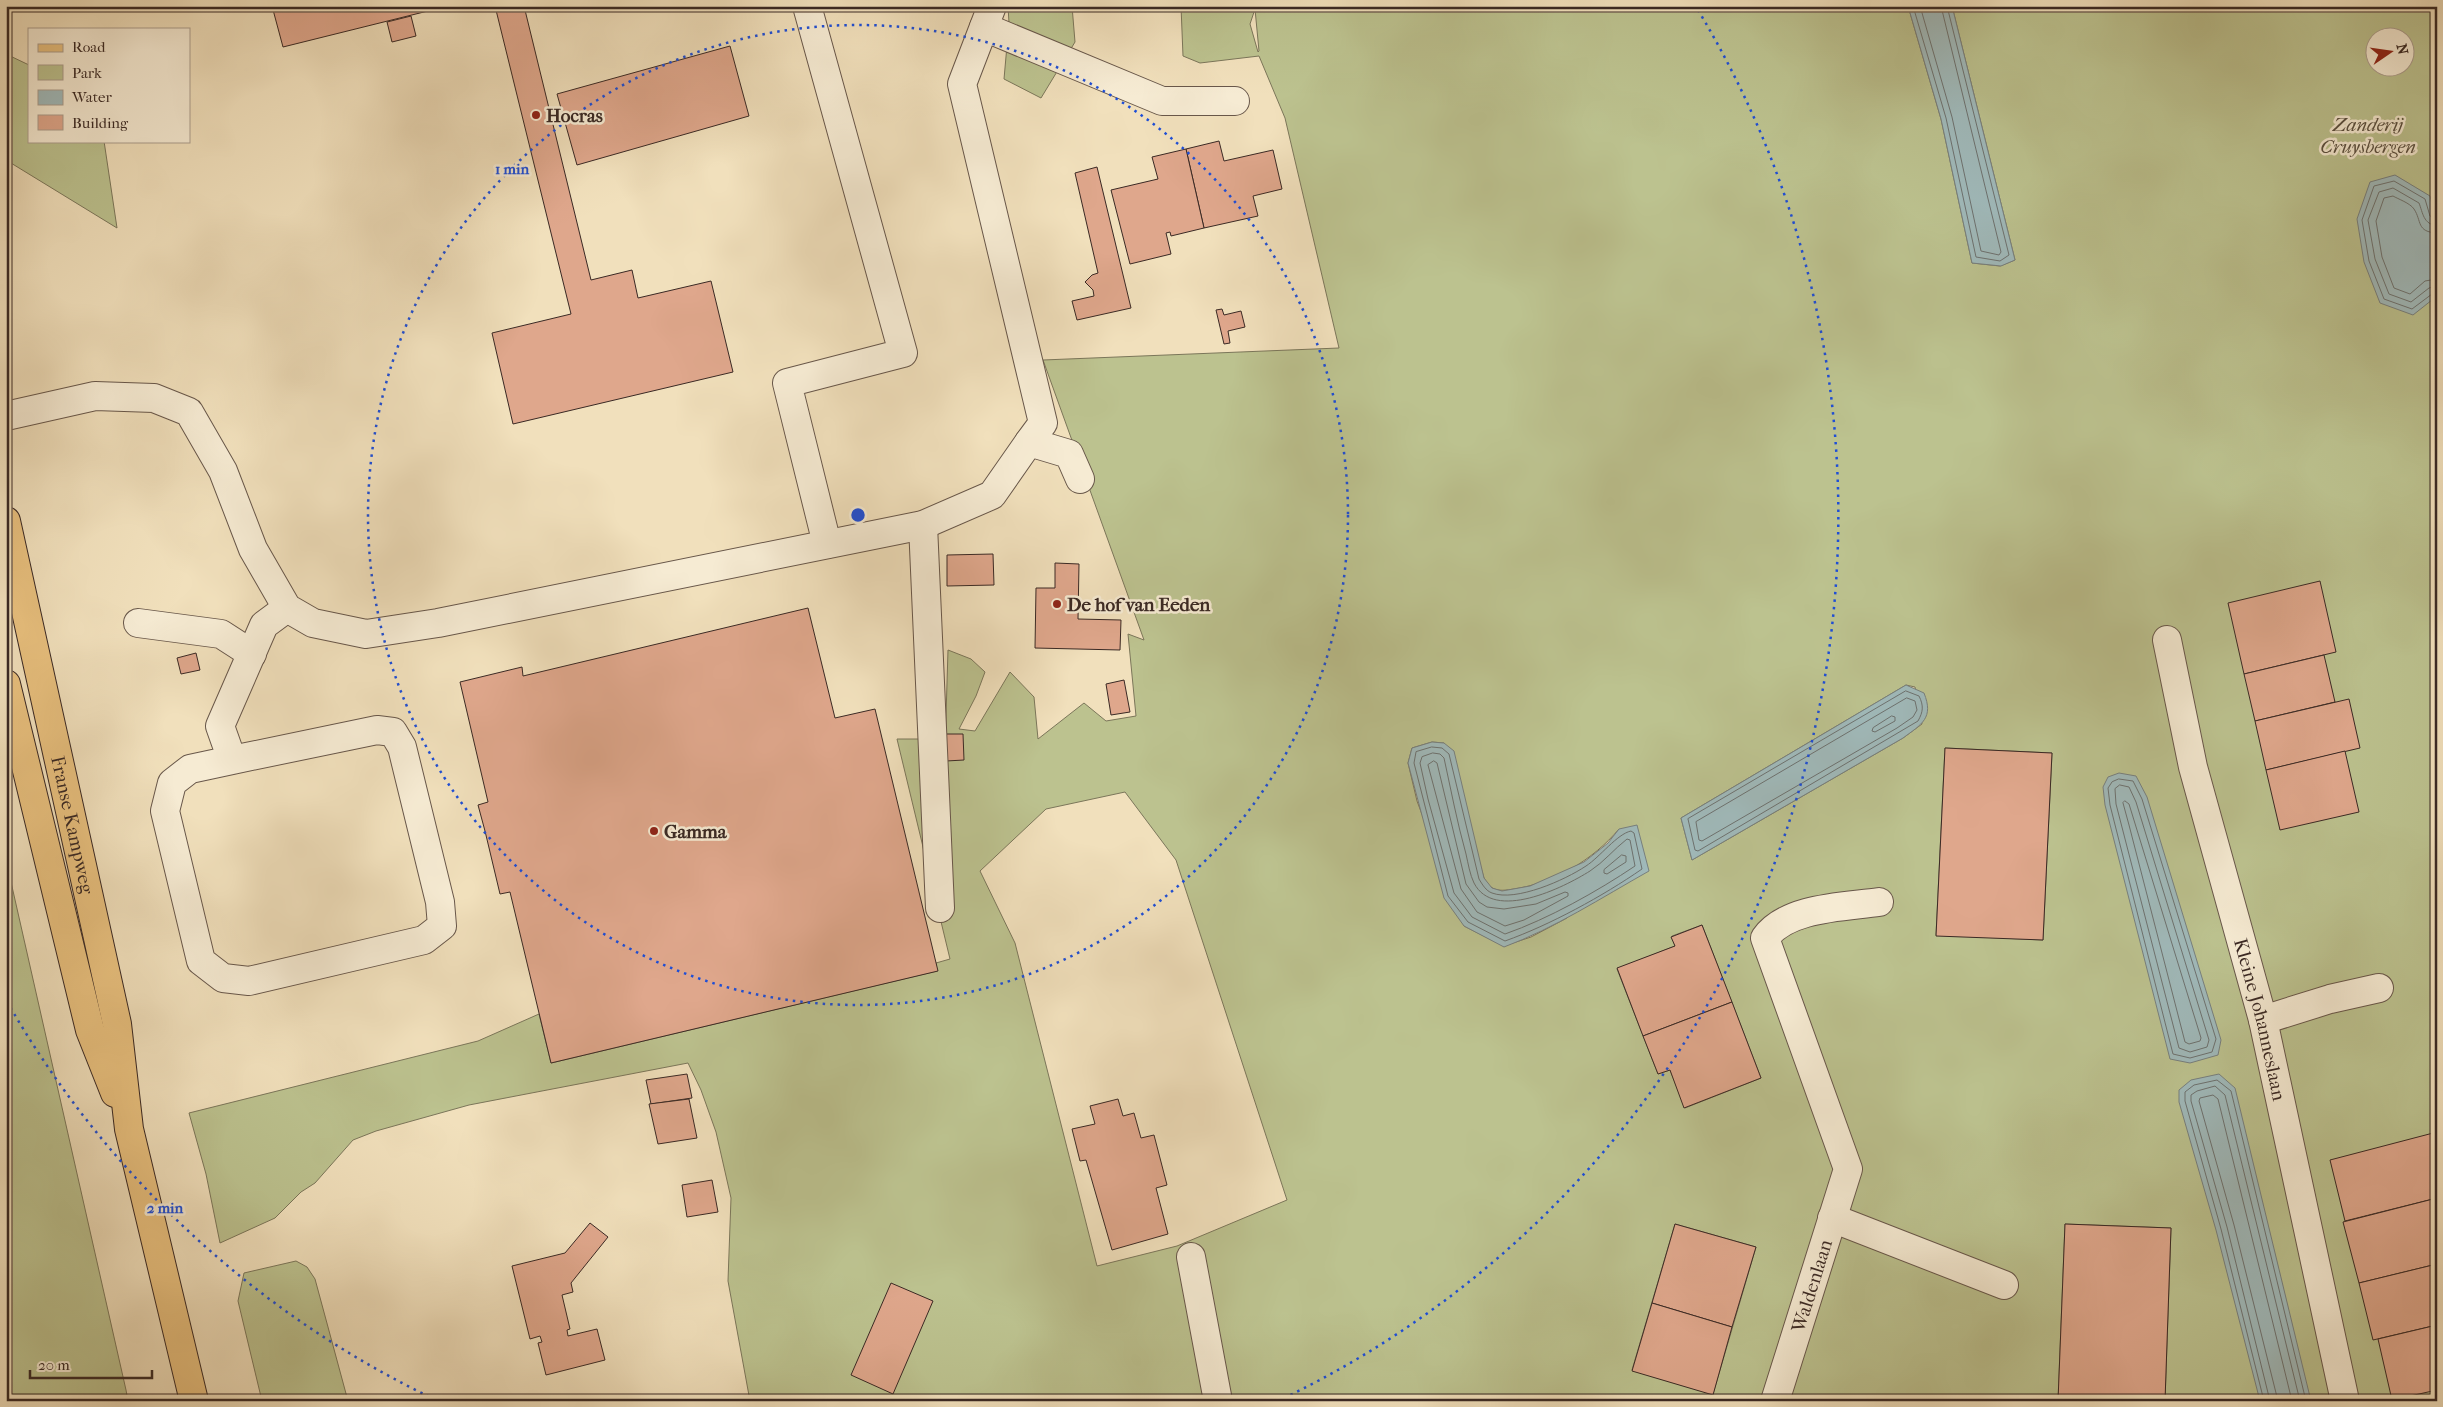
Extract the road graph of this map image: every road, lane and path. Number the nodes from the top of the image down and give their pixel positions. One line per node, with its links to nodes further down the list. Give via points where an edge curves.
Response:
1 (807, 6): 9 (street, via 903,353 787,383)
2 (988, 16): 3 (street, via 1162,101); 5 (street, via 962,84 1043,423)
3 (1235, 101)
4 (6, 416): 10 (street, via 95,396 154,398 189,412 223,470 253,549)
5 (1029, 442): 6 (street, via 1068,454); 8 (street, via 992,495)
6 (1080, 479)
7 (6, 521): 20 (main road, Franse Kampweg, via 116,1024)
8 (923, 525): 9 (street); 17 (street)
9 (827, 544): 10 (street, via 448,621 366,634 313,624)
10 (287, 608): 13 (street, via 264,625)
11 (138, 623): 13 (street, via 221,634)
12 (2167, 640): 19 (street, Kleine Johanneslaan, via 2193,767)
13 (252, 654): 15 (street, via 220,726)
14 (6, 684): 20 (main road, Franse Kampweg, via 90,1030)
15 (232, 760): 15 (street, via 190,769 178,778 172,783 165,811 200,961 223,978 249,981 424,940 442,926 440,902 402,747 393,732 377,730)
16 (1880, 902): 21 (street, Waldenlaan, via 1800,914 1773,927 1766,938 1848,1169)
17 (940, 908)
18 (2379, 988): 19 (street)
19 (2262, 1020): 27 (street, Kleine Johanneslaan)
20 (129, 1129): 24 (main road, Franse Kampweg)
21 (1832, 1218): 23 (street); 26 (street, Waldenlaan)
22 (1191, 1257): 25 (street)
23 (2004, 1285)
24 (194, 1401)
25 (1218, 1401)
26 (1775, 1401)
27 (2345, 1401)

